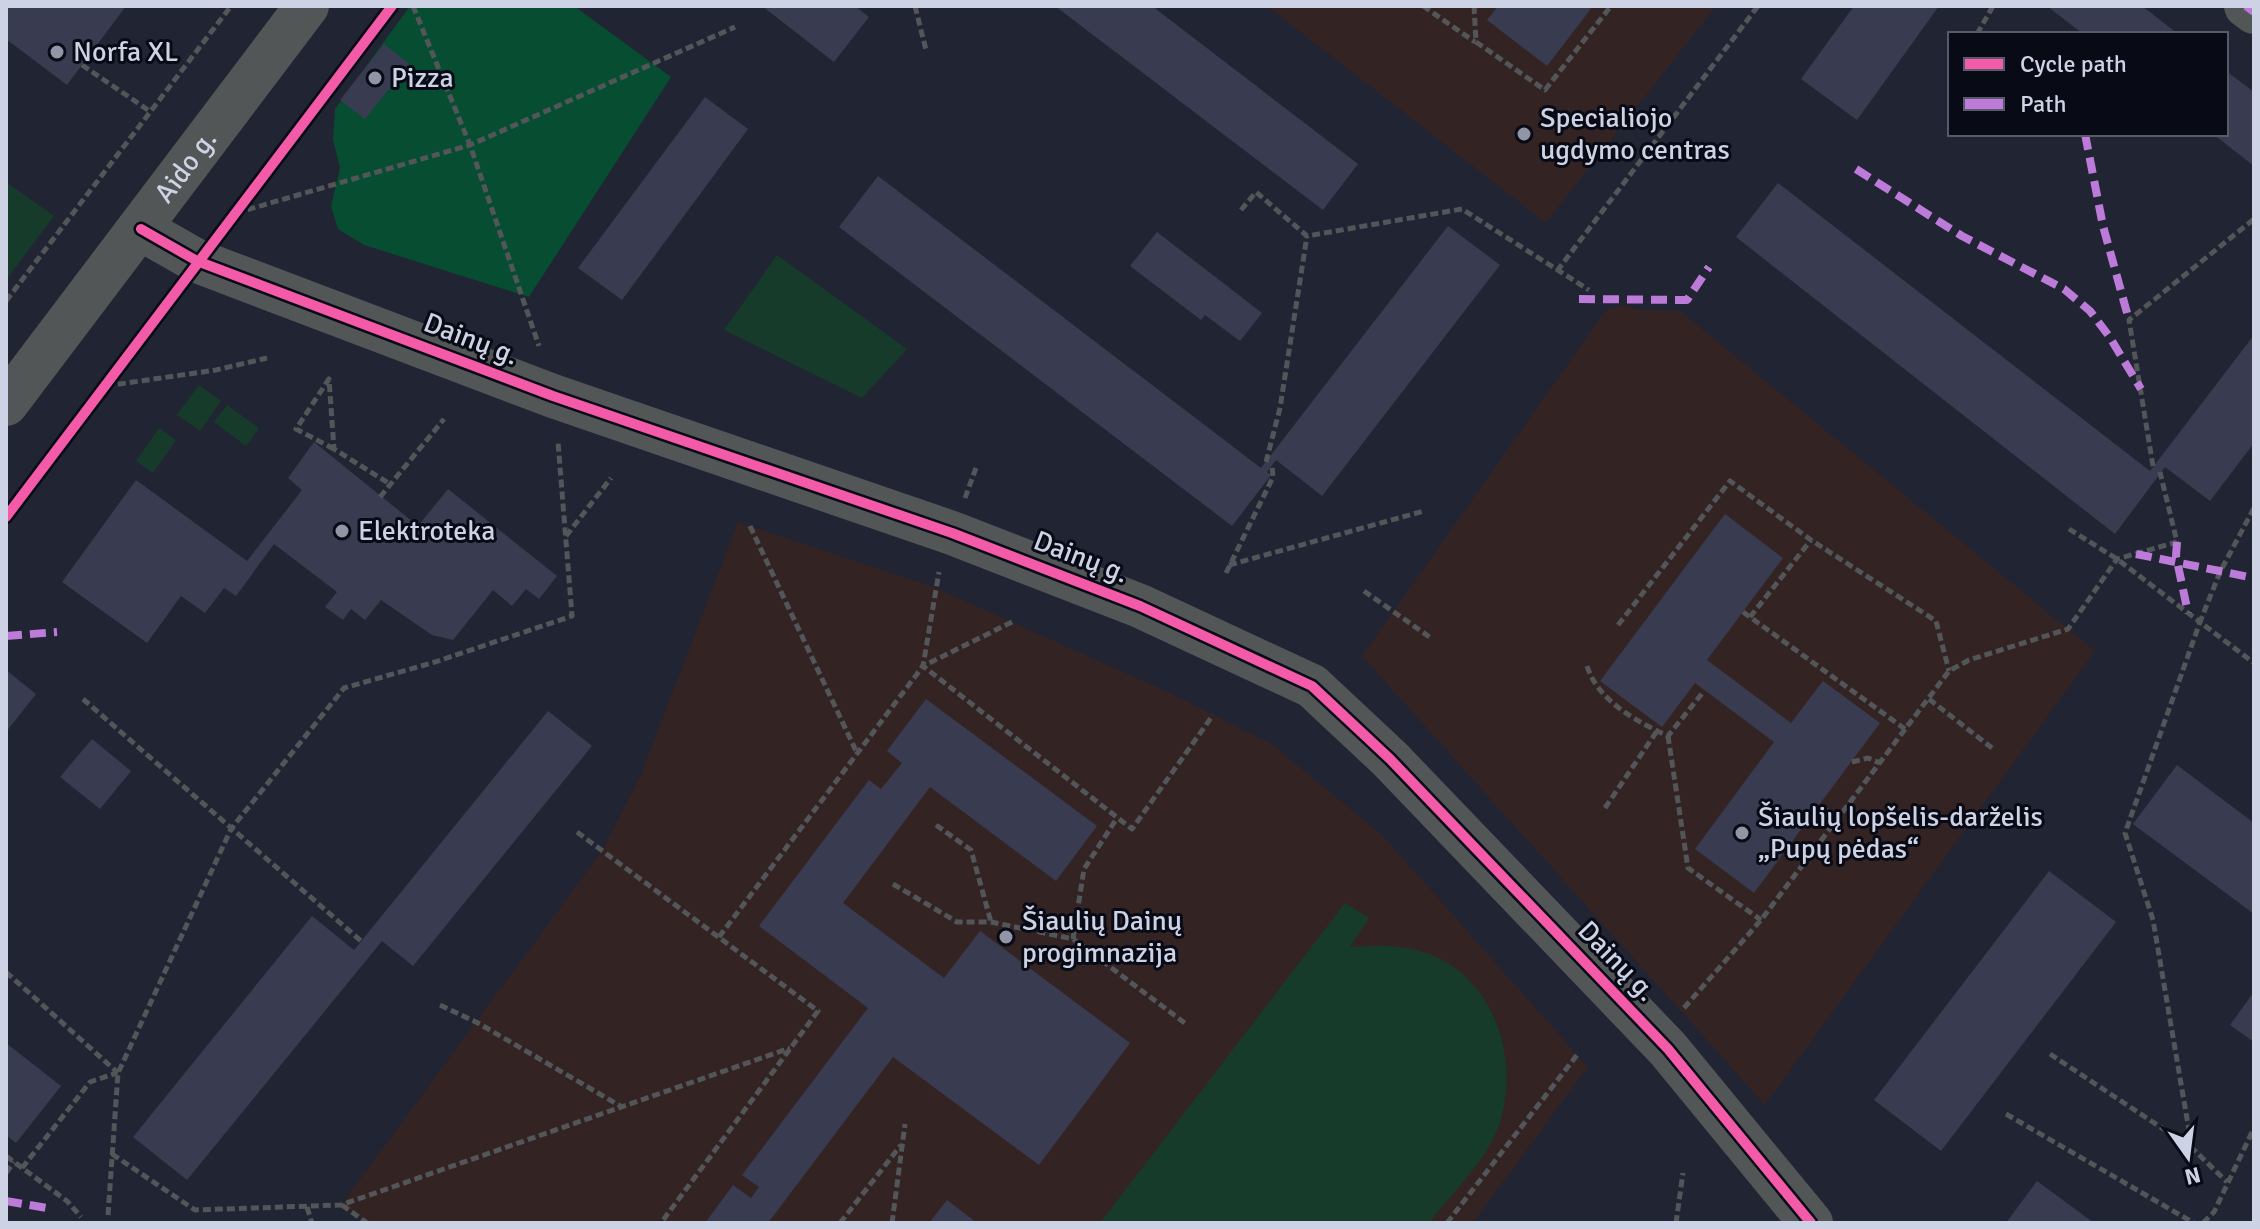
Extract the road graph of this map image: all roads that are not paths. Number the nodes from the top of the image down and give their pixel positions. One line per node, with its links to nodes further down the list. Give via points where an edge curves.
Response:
1 (307, 6): 4 (street, Aido g.)
2 (2246, 6): 3 (street)
3 (2254, 12)
4 (141, 229): 5 (street, Aido g.); 6 (street, Dainų g., via 197,261 553,396 952,533 1140,606 1312,686 1390,759 1656,1038)
5 (6, 404)
6 (1811, 1223)

